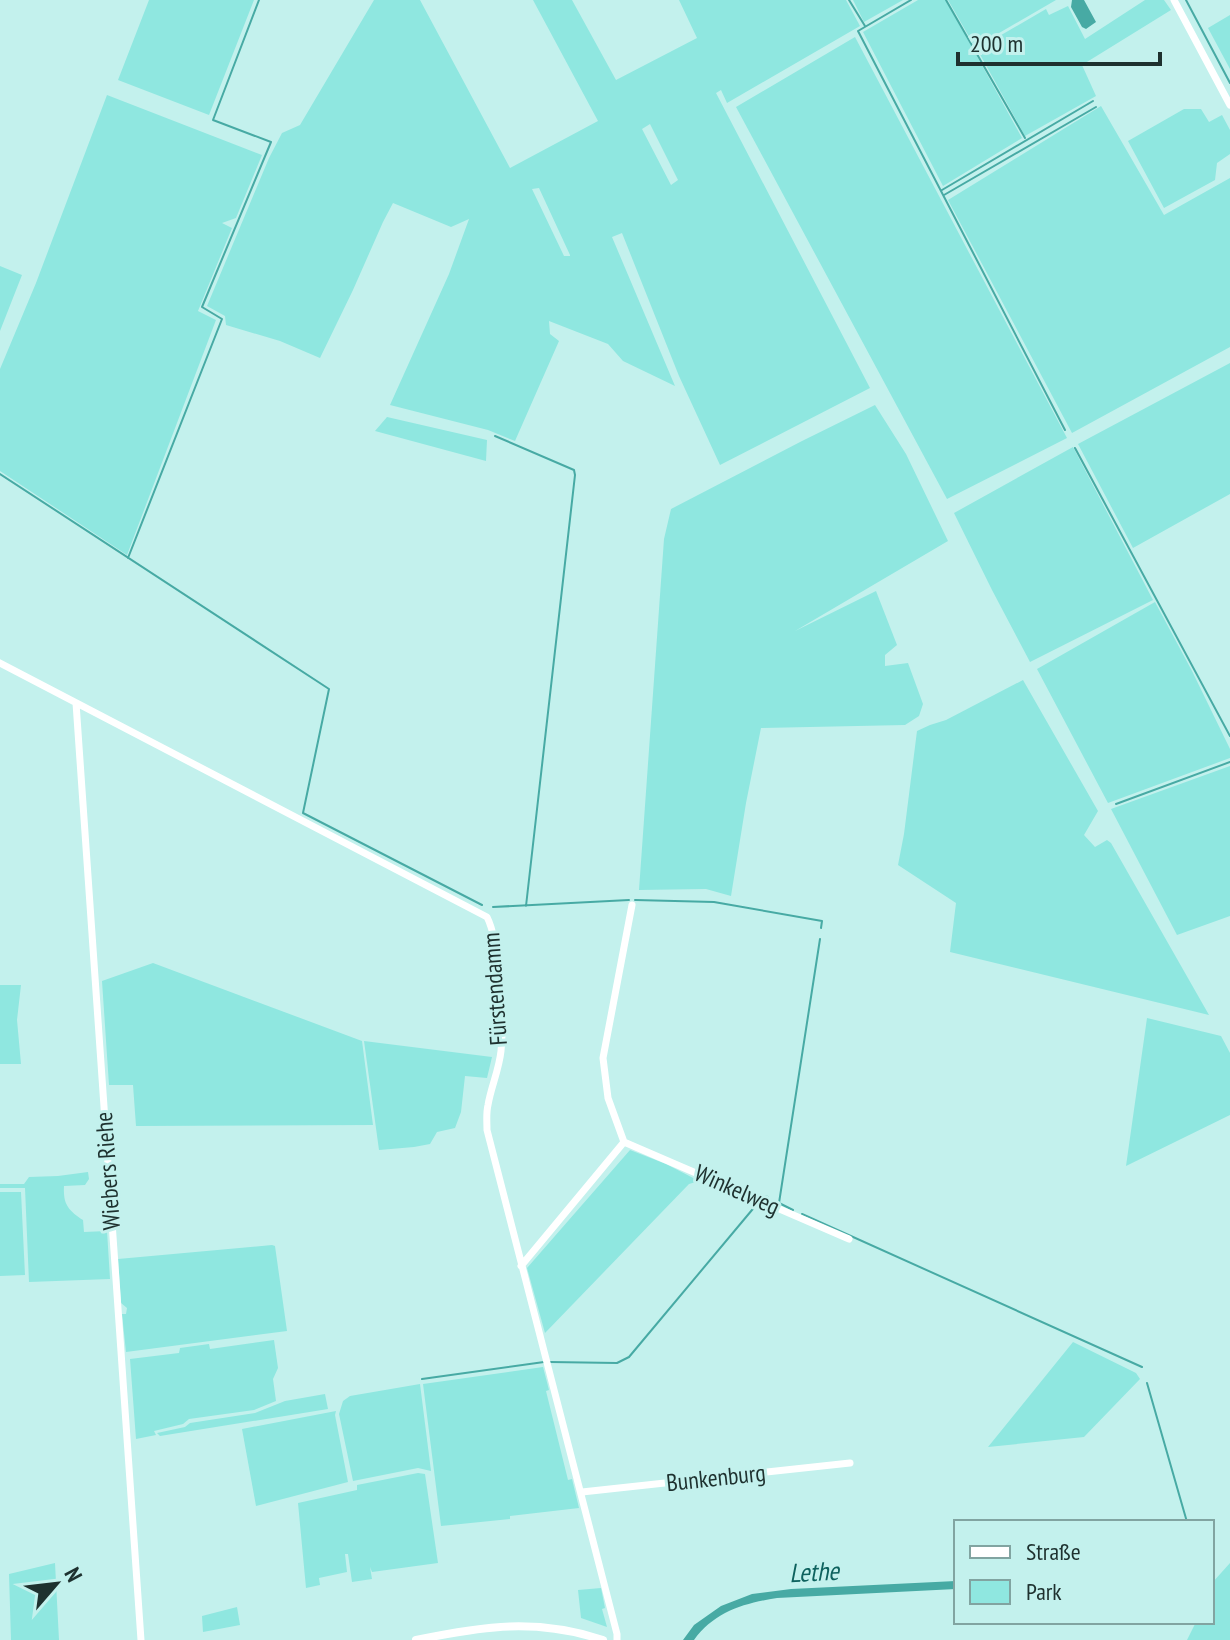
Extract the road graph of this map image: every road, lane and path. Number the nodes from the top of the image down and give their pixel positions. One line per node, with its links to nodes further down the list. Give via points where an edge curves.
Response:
1 (1174, 0): 2 (street)
2 (1230, 105)
3 (0, 663): 4 (street, Fürstendamm)
4 (76, 703): 8 (street, Fürstendamm, via 487,917 495,940 502,1018 487,1130); 11 (street, Wiebers Riehe)
5 (632, 905): 6 (street, via 603,1058 608,1098)
6 (624, 1142): 7 (street, Winkelweg); 8 (street)
7 (849, 1239)
8 (521, 1266): 10 (street, Fürstendamm)
9 (850, 1463): 10 (street, Bunkenburg)
10 (582, 1492): 14 (street, Fürstendamm)
11 (141, 1640)
12 (416, 1640): 13 (street, via 514,1625)
13 (603, 1640)
14 (617, 1640)

